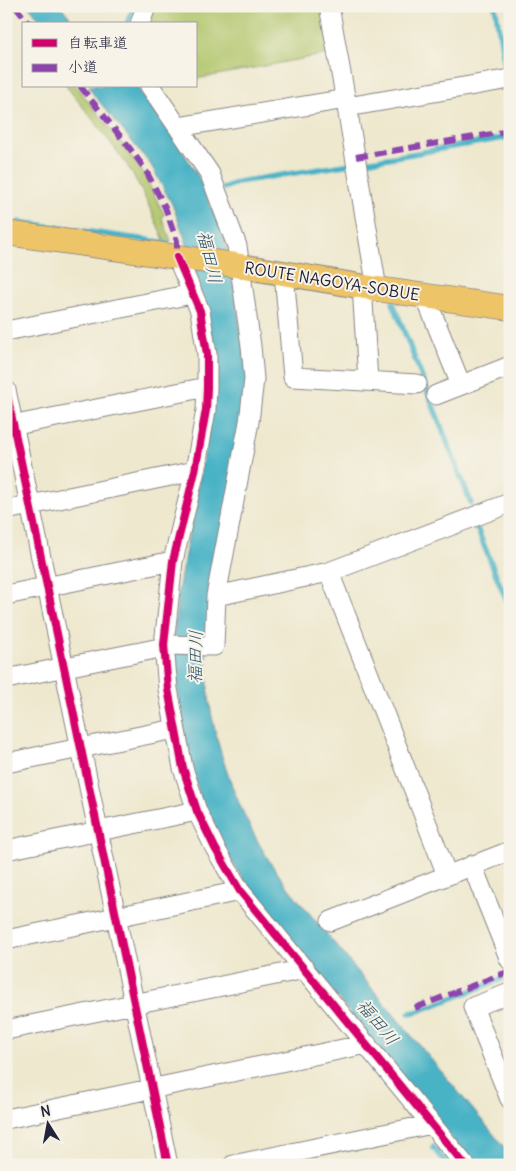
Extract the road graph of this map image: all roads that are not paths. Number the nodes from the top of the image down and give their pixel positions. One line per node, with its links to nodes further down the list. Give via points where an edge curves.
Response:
1 (146, 6): 3 (street)
2 (329, 6): 6 (street)
3 (141, 22)
4 (510, 79): 6 (street)
5 (151, 88): 7 (street)
6 (347, 103): 7 (street); 12 (street)
7 (178, 127): 10 (street, via 210,174 237,246)
8 (6, 234): 9 (main road, ROUTE NAGOYA-SOBUE)
9 (181, 258): 10 (main road, ROUTE NAGOYA-SOBUE); 13 (street)
10 (238, 265): 11 (main road, ROUTE NAGOYA-SOBUE); 33 (street, via 254,379)
11 (284, 273): 12 (main road, ROUTE NAGOYA-SOBUE); 18 (street, via 293,377)
12 (370, 288): 14 (main road, ROUTE NAGOYA-SOBUE); 18 (street)
13 (192, 294): 16 (street); 20 (street, via 203,328)
14 (425, 296): 15 (main road, ROUTE NAGOYA-SOBUE); 21 (street)
15 (510, 308)
16 (6, 330)
17 (510, 366): 21 (street)
18 (368, 381): 19 (street)
19 (417, 384)
20 (207, 386): 24 (street); 25 (street)
21 (461, 386): 23 (street)
22 (6, 390): 24 (street)
23 (436, 395)
24 (10, 427): 27 (street)
25 (195, 472): 27 (street); 29 (street)
26 (510, 504): 30 (street)
27 (30, 505): 28 (street); 31 (street)
28 (6, 510)
29 (173, 561): 31 (street); 34 (street)
30 (329, 572): 33 (street); 45 (street)
31 (47, 586): 32 (street); 35 (street)
32 (6, 595)
33 (216, 596): 34 (street, via 214,646)
34 (166, 645): 35 (street); 37 (street, via 168,689)
35 (64, 667): 36 (street); 38 (street)
36 (6, 679)
37 (175, 729): 38 (street); 40 (street)
38 (81, 748): 39 (street); 41 (street)
39 (6, 763)
40 (197, 811): 41 (street); 46 (street)
41 (98, 831): 42 (street); 47 (street)
42 (6, 850)
43 (510, 851): 44 (street)
44 (472, 866): 45 (street); 50 (street)
45 (448, 875): 48 (street)
46 (240, 891): 47 (street); 51 (street)
47 (116, 917): 49 (street); 53 (street)
48 (331, 920)
49 (6, 940)
50 (510, 960)
51 (305, 969): 53 (street); 55 (street)
52 (510, 993): 57 (street, via 473,1008)
53 (134, 1004): 54 (street); 56 (street)
54 (6, 1030)
55 (367, 1044): 56 (street); 59 (street)
56 (152, 1089): 58 (street); 60 (street)
57 (510, 1099)
58 (6, 1118)
59 (432, 1124): 61 (street); 62 (street)
60 (168, 1165)
61 (233, 1165)
62 (465, 1165)

